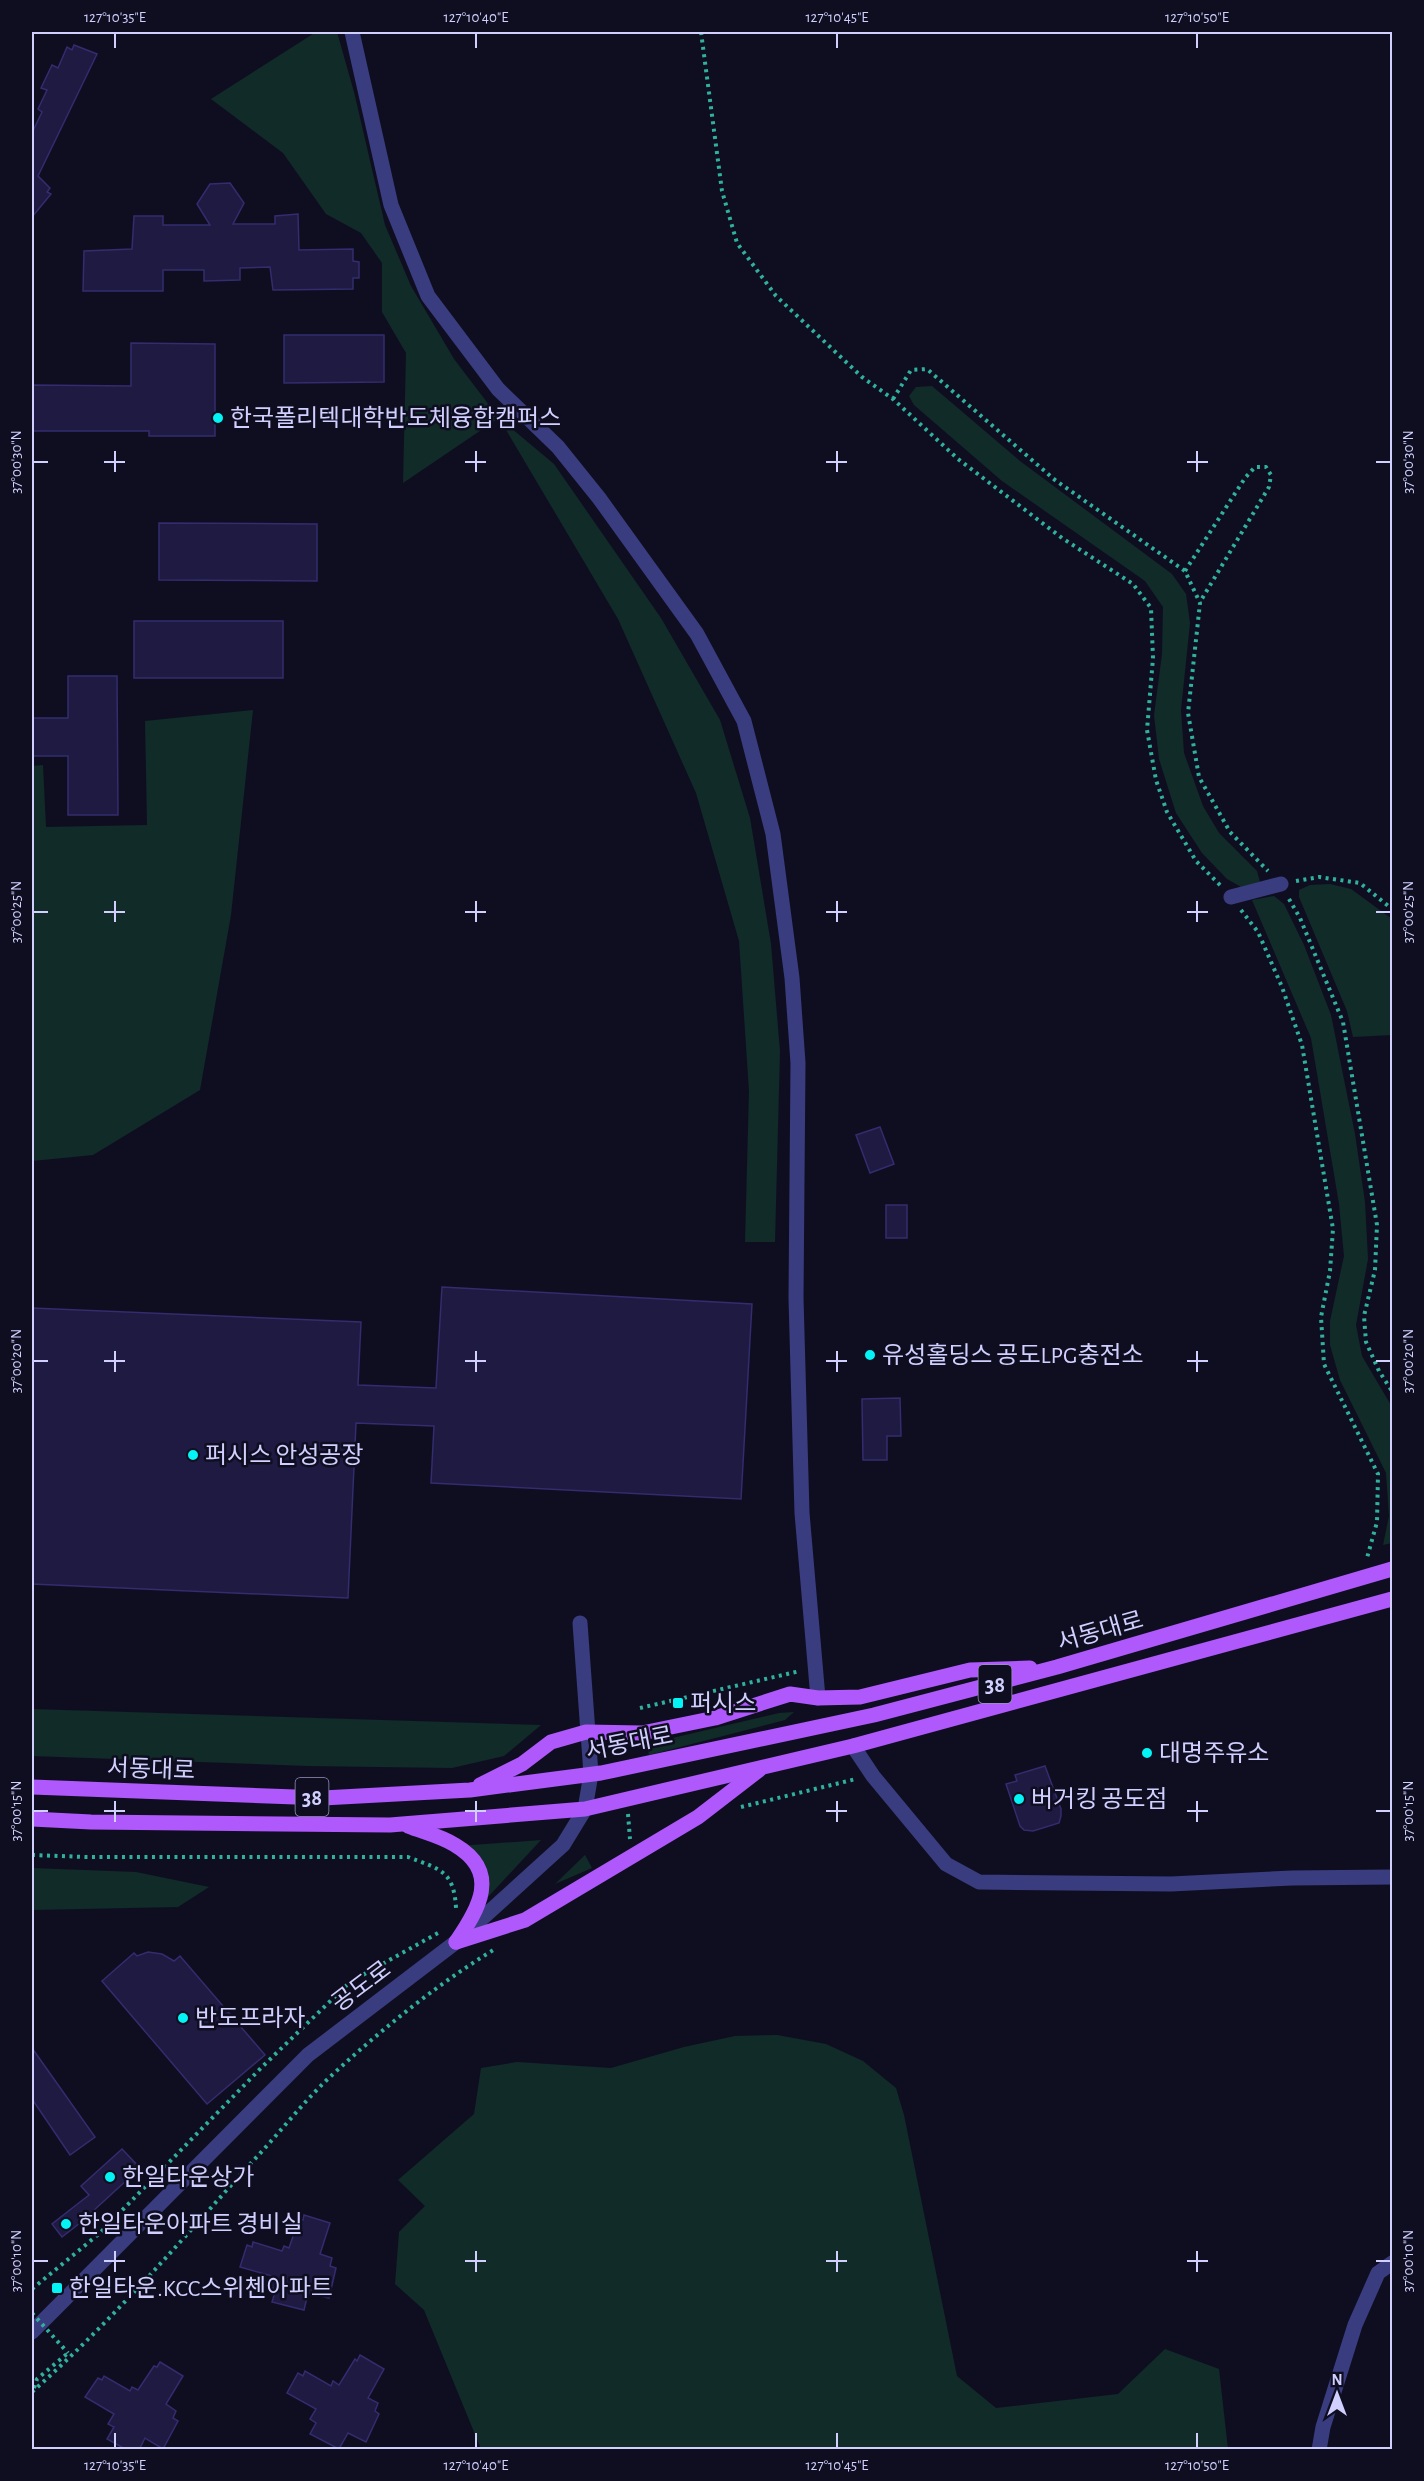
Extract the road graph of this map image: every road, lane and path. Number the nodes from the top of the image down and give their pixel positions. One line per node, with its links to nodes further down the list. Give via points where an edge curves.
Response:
1 (352, 32): 14 (street, via 391,206 428,296 498,389 558,447 599,498 697,634 744,721 772,834 794,999 798,1063 796,1298 802,1513)
2 (701, 32): 3 (path, via 722,191 737,243 776,296 862,377)
3 (893, 399): 4 (path, via 911,370 927,369 1055,480); 7 (path, via 958,459 1062,538 1133,584 1151,608 1154,658 1148,730 1156,780 1167,812 1196,861)
4 (1185, 571): 5 (path); 5 (path, via 1245,478 1255,467 1266,467 1271,475 1269,487)
5 (1200, 603): 6 (path, via 1188,713 1199,777 1230,832)
6 (1281, 884): 7 (street); 8 (path, via 1319,877 1360,883); 9 (path, via 1300,918 1343,1022 1377,1225 1375,1270 1364,1316 1366,1342)
7 (1231, 897): 11 (path, via 1258,932 1302,1046 1334,1229 1321,1317 1324,1364 1378,1474 1377,1522)
8 (1392, 909)
9 (1392, 1391)
10 (1392, 1569): 11 (main road, 서동대로 / 38)
11 (1362, 1578): 15 (main road, 서동대로 / 38)
12 (1392, 1599): 19 (main road, 서동대로 / 38)
13 (579, 1623): 18 (street, 공도로)
14 (815, 1667): 16 (street); 17 (path)
15 (1057, 1667): 16 (main road, via 970,1670 860,1696); 21 (main road, 서동대로 / 38, via 865,1717)
16 (818, 1698): 18 (main road, via 790,1694 715,1718 642,1734)
17 (640, 1708)
18 (586, 1732): 21 (street, 공도로); 24 (main road, via 551,1742 522,1764)
19 (853, 1746): 20 (main road, 서동대로 / 38); 22 (street)
20 (764, 1766): 25 (main road, 서동대로 / 38); 33 (main road, via 698,1817 525,1920)
21 (591, 1774): 24 (main road, 서동대로 / 38); 25 (street, 공도로)
22 (873, 1776): 26 (path); 30 (street, via 946,1864 979,1882 1171,1884)
23 (32, 1787): 24 (main road, 서동대로 / 38, via 323,1798)
24 (470, 1790)
25 (585, 1809): 28 (main road, 서동대로 / 38); 33 (street, 공도로, via 563,1845)
26 (732, 1811)
27 (32, 1819): 28 (main road, 서동대로 / 38)
28 (402, 1824): 33 (main road, via 455,1844 475,1861 484,1887 474,1915)
29 (32, 1855): 31 (path, via 408,1857 443,1871 455,1890)
30 (1392, 1877)
31 (453, 1915)
32 (443, 1930): 36 (path, via 350,1982 100,2233)
33 (456, 1942): 38 (street, 공도로, via 308,2055)
34 (504, 1943): 39 (path, via 450,1976 329,2078 141,2286)
35 (1392, 2263): 40 (street, via 1378,2272 1355,2325)
36 (32, 2289)
37 (32, 2313): 39 (path, bridge, via 68,2353 37,2379)
38 (32, 2332)
39 (32, 2392)
40 (1319, 2450)

